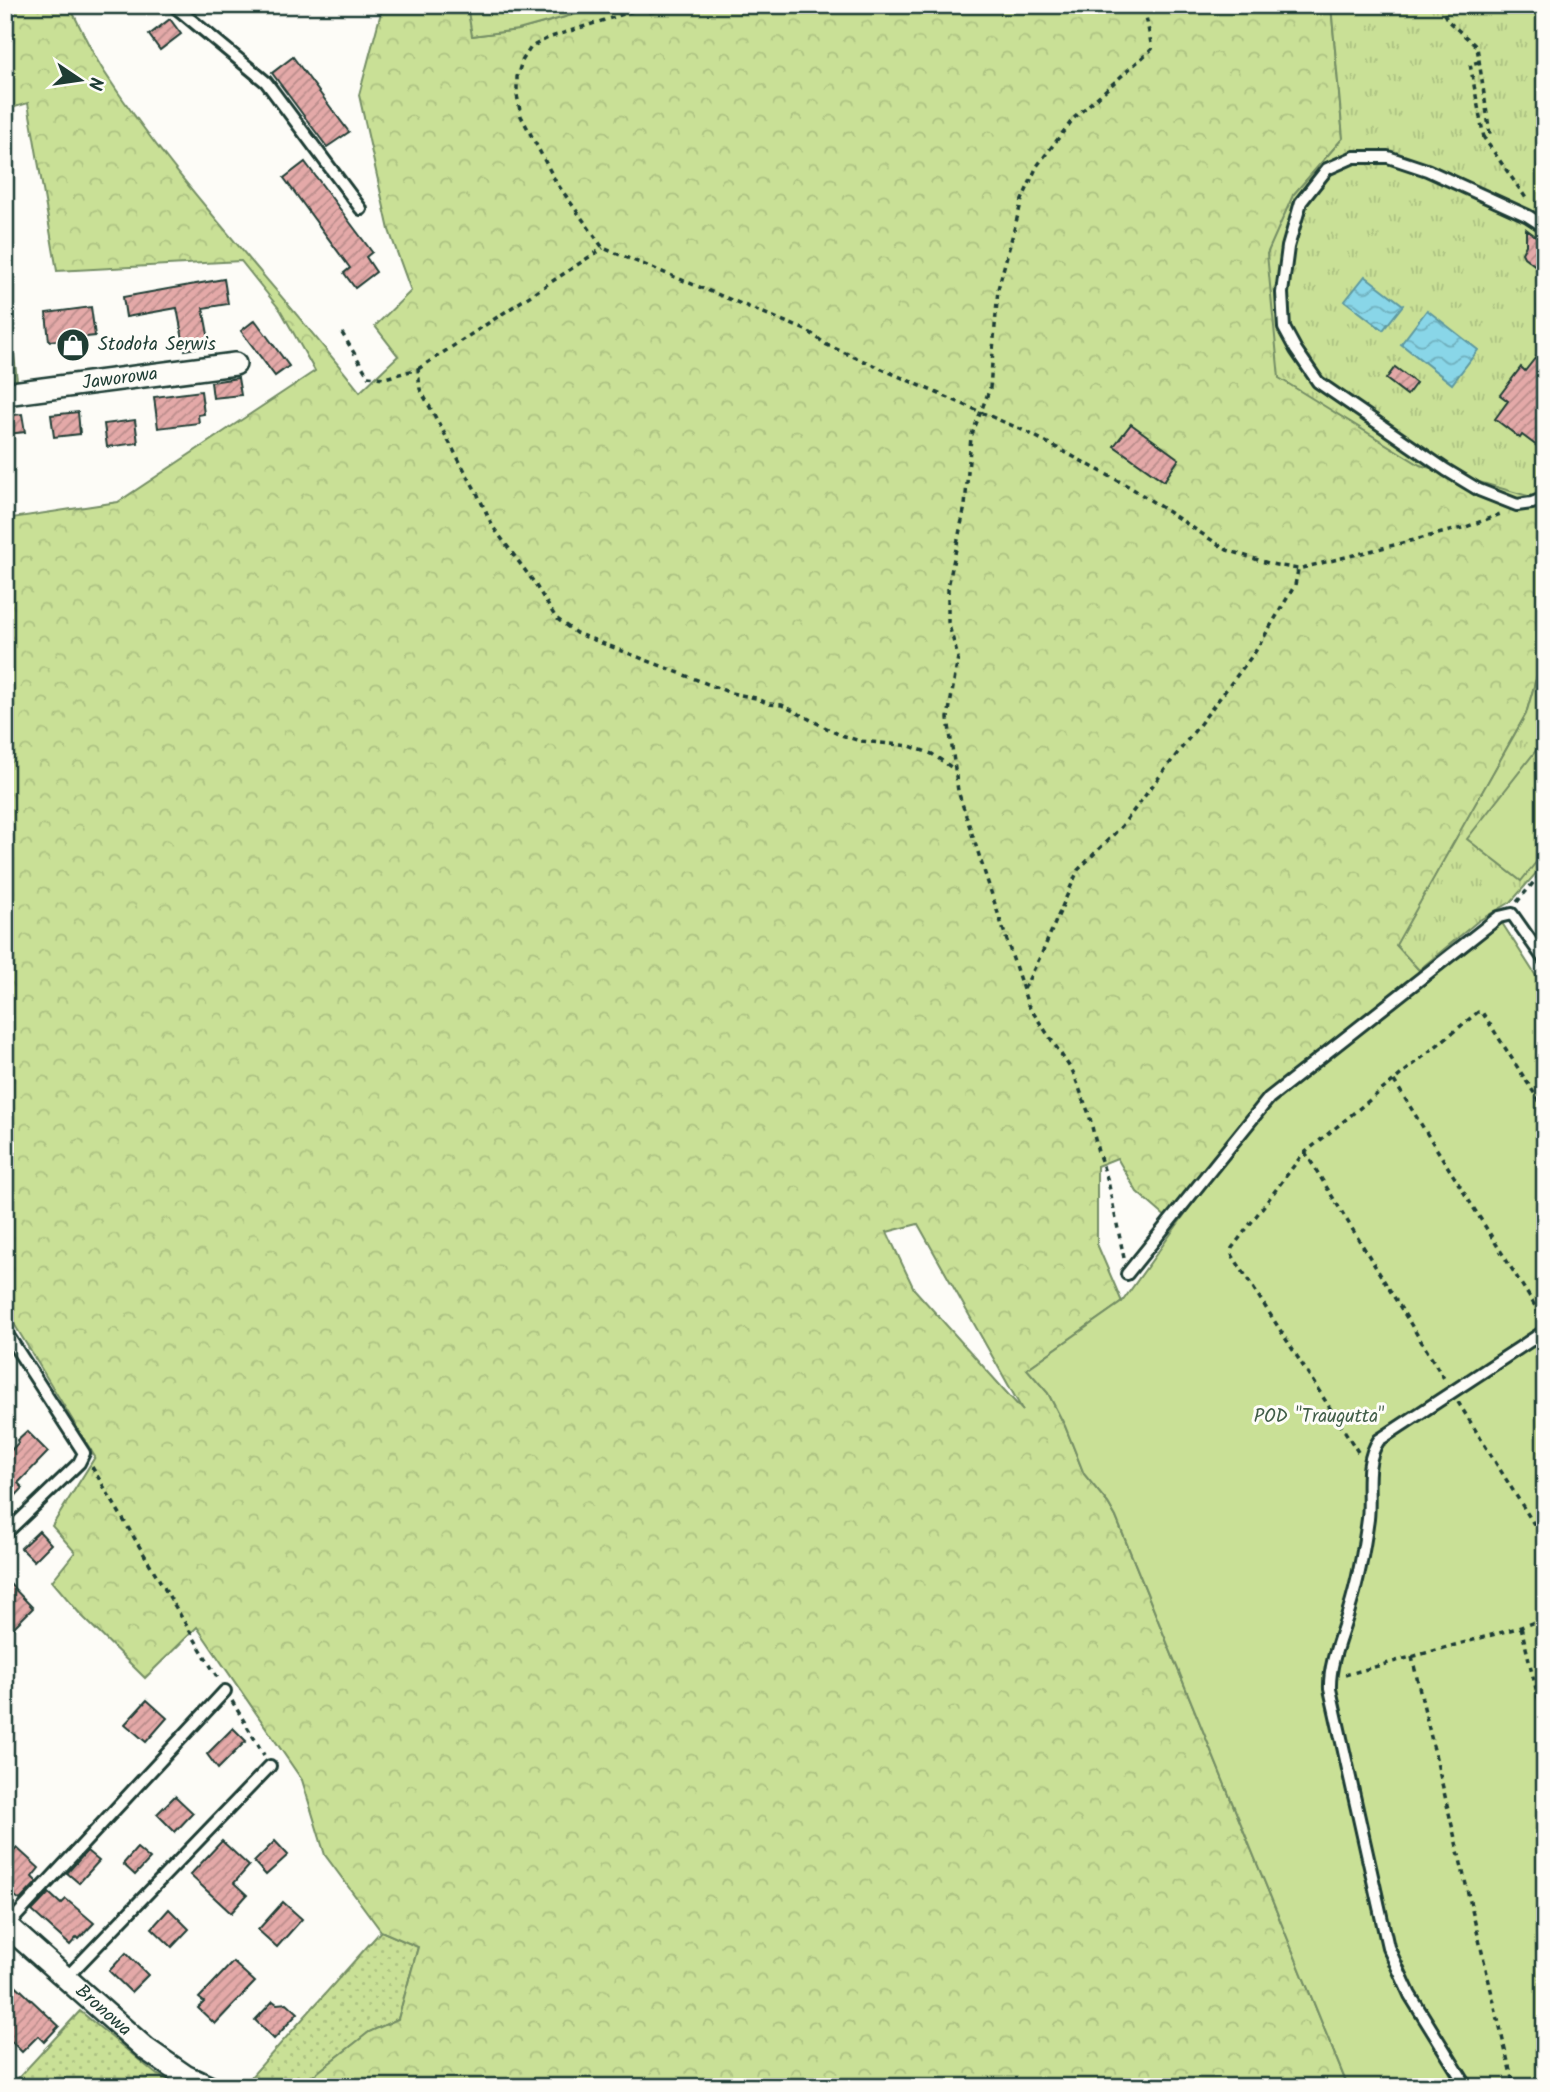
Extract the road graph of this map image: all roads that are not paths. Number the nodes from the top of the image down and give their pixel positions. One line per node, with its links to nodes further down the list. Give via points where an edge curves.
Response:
1 (173, 5): 2 (lane, via 267,82)
2 (360, 209)
3 (1545, 227): 6 (lane, via 1427,170 1388,157 1354,157 1327,169 1301,202 1288,247 1282,293 1284,328 1318,382 1479,490 1517,505)
4 (235, 364): 5 (street, Jaworowa)
5 (5, 394)
6 (1545, 498)
7 (1545, 961): 8 (lane, via 1512,914 1499,916 1269,1098)
8 (1127, 1274)
9 (5, 1331): 11 (lane, via 84,1453)
10 (1545, 1331): 17 (lane, via 1373,1448 1362,1555 1330,1679 1388,1947 1410,1995)
11 (5, 1534)
12 (225, 1691): 14 (lane)
13 (270, 1766): 15 (lane)
14 (6, 1925): 15 (street, Bronowa)
15 (65, 1979): 16 (street, Bronowa, via 146,2049)
16 (209, 2087)
17 (1467, 2087)

